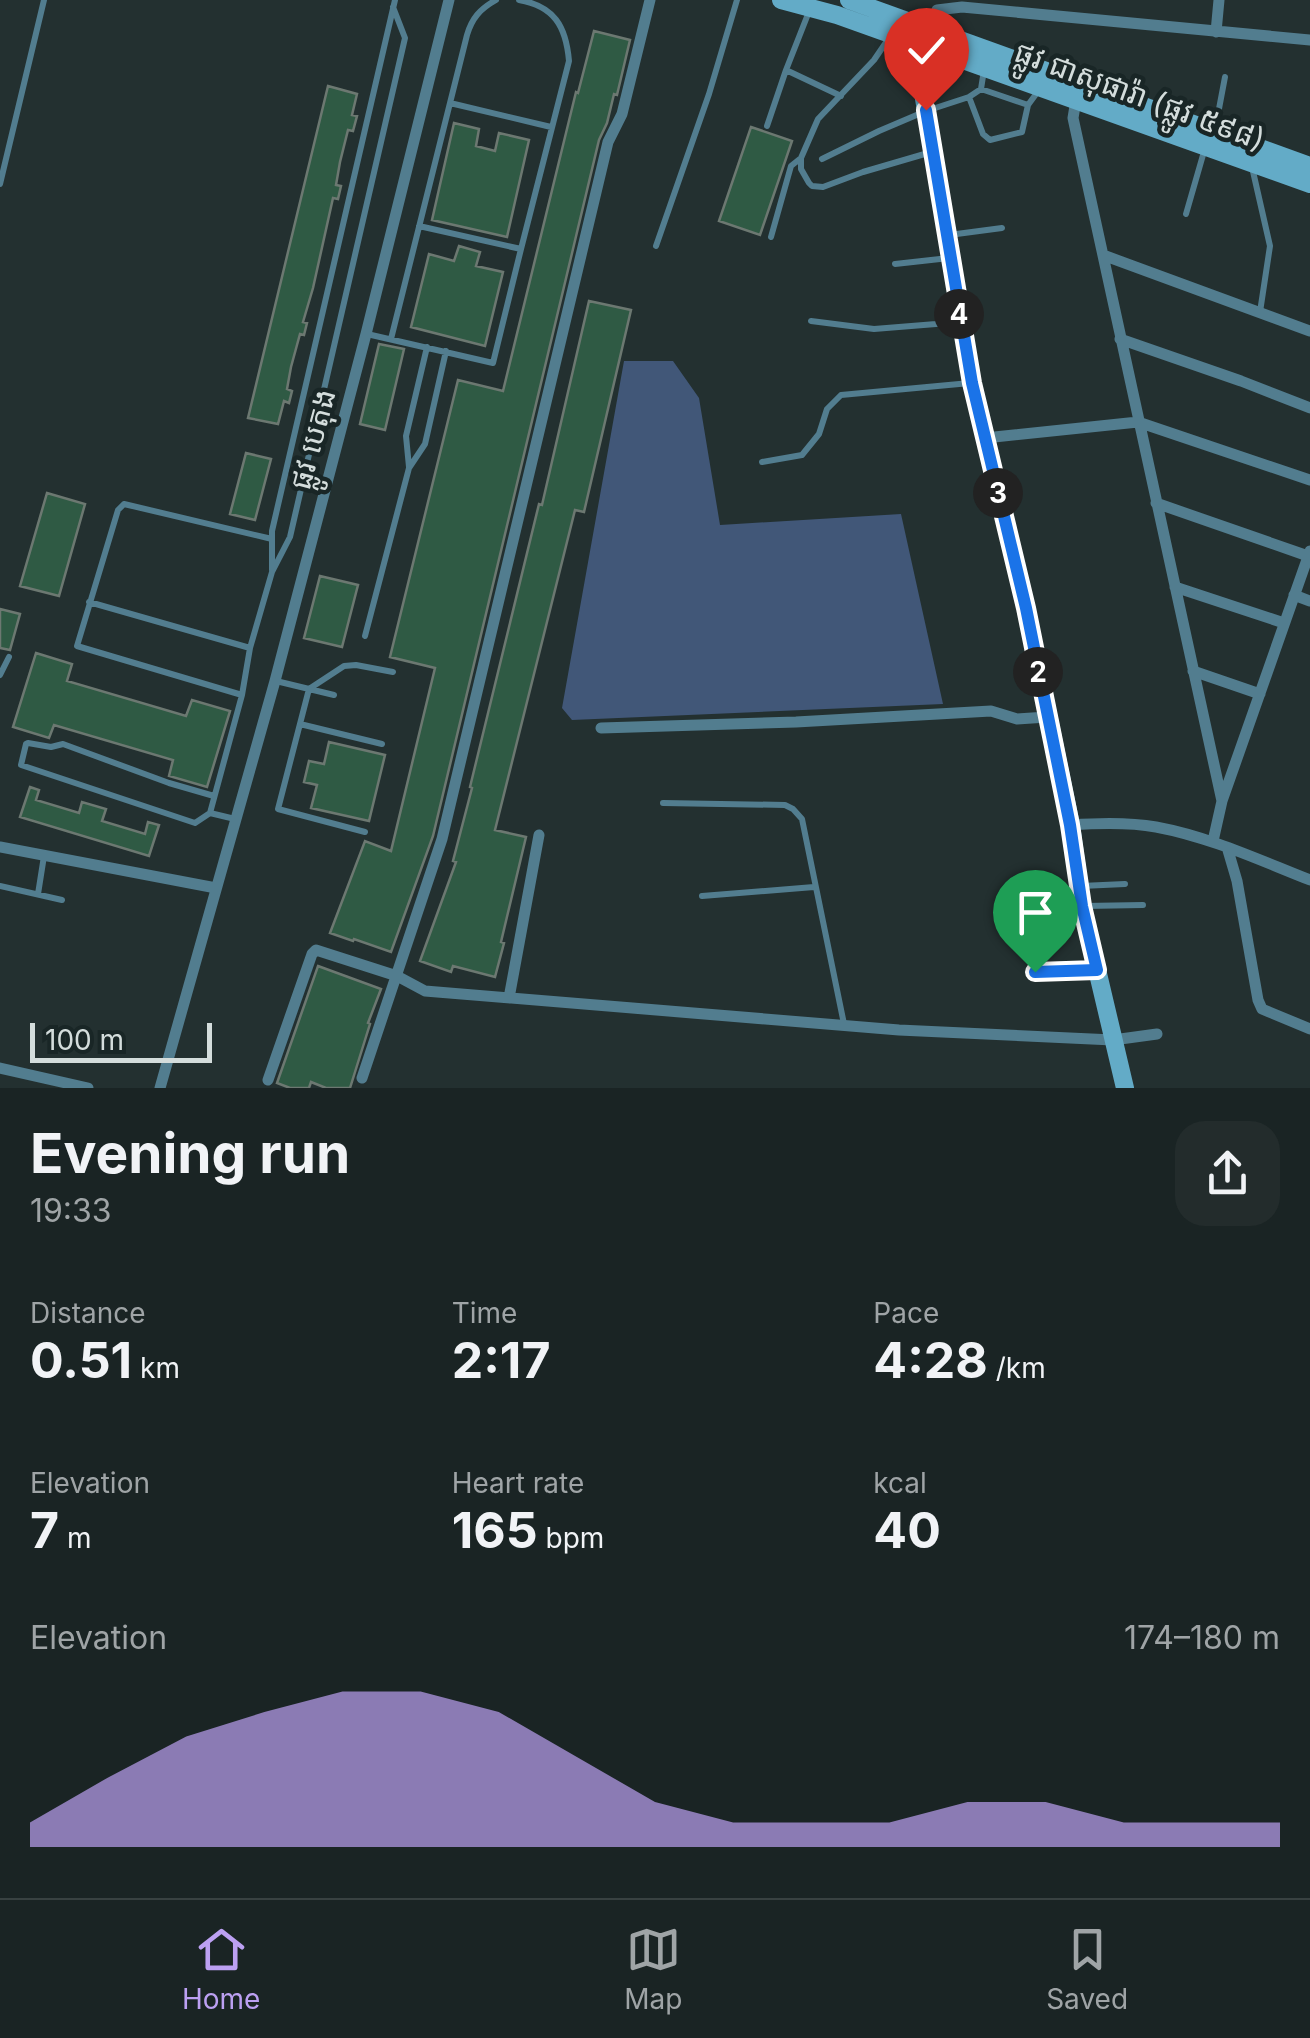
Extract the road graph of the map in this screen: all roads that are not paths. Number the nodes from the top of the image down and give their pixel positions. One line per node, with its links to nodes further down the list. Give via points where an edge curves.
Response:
1 (44, 0): 36 (lane)
2 (448, 0): 54 (street, ផ្លូវ បេតុង)
3 (496, 0): 25 (lane, via 471,23)
4 (525, 0): 28 (lane, via 550,13 566,38 569,61)
5 (650, 0): 115 (street, via 622,114 608,142 442,839)
6 (737, 0): 45 (lane)
7 (781, 0): 12 (street, ផ្លូវ ជាសុផារ៉ា (ផ្លូវ ៥៩៨))
8 (1219, 0): 14 (street)
9 (394, 4): 41 (lane); 42 (lane, via 405,38)
10 (842, 5): 12 (street, ផ្លូវ ជាសុផារ៉ា (ផ្លូវ ៥៩៨)); 13 (street, ផ្លូវ ជាសុផារ៉ា (ផ្លូវ ៥៩៨))
11 (938, 5): 14 (street); 15 (street)
12 (811, 8): 18 (lane)
13 (896, 17): 15 (street, ផ្លូវ ជាសុផារ៉ា (ផ្លូវ ៥៩៨)); 22 (lane, via 874,60)
14 (1216, 32): 16 (street)
15 (928, 37): 17 (street, ផ្លូវ ជាសុផារ៉ា (ផ្លូវ ៥៩៨)); 27 (street, via 919,69); 30 (street, ផ្លូវ ជាសុផារ៉ា (ផ្លូវ ៥៩៨))
16 (1310, 40)
17 (984, 68): 20 (street, ផ្លូវ ជាសុផារ៉ា (ផ្លូវ ៥៩៨)); 21 (lane)
18 (786, 70): 22 (lane); 29 (lane)
19 (1224, 77): 30 (lane)
20 (1040, 88): 24 (street, ផ្លូវ ជាសុផារ៉ា (ផ្លូវ ៥៩៨)); 26 (lane)
21 (981, 89): 23 (lane); 26 (lane)
22 (841, 96): 32 (lane, via 818,119)
23 (969, 97): 26 (lane, via 990,140 1022,132); 27 (lane)
24 (1076, 100): 30 (street, ផ្លូវ ជាសុផារ៉ា (ផ្លូវ ៥៩៨)); 47 (street, via 1073,118)
25 (450, 103): 28 (lane); 39 (lane)
26 (1028, 105)
27 (926, 110): 31 (street); 33 (lane)
28 (552, 126): 46 (lane)
29 (767, 126)
30 (1210, 139): 34 (street, ផ្លូវ ជាសុផារ៉ា (ផ្លូវ ៥៩៨)); 35 (street, ផ្លូវ ជាសុផារ៉ា (ផ្លូវ ៥៩៨)); 38 (lane)
31 (932, 152): 32 (lane, via 823,187 809,184); 43 (street)
32 (802, 158): 44 (lane, via 791,166)
33 (822, 159)
34 (1251, 163): 37 (street, ផ្លូវ ជាសុផារ៉ា (ផ្លូវ ៥៩៨)); 50 (lane, via 1270,246)
35 (1310, 166)
36 (0, 184)
37 (1310, 184)
38 (1186, 214)
39 (420, 226): 46 (lane); 55 (lane)
40 (1002, 228): 43 (lane)
41 (342, 230): 42 (lane); 67 (lane)
42 (360, 234): 69 (lane, via 290,537)
43 (946, 236): 48 (street)
44 (771, 237)
45 (656, 246)
46 (521, 248): 58 (lane, via 493,362)
47 (1103, 256): 50 (street); 56 (street)
48 (950, 258): 49 (lane); 51 (street)
49 (895, 264)
50 (1260, 313): 53 (street)
51 (960, 320): 52 (lane, via 874,329); 59 (street)
52 (811, 321)
53 (1310, 331)
54 (366, 334): 55 (lane); 81 (street, ផ្លូវ បេតុង)
55 (391, 339): 57 (lane)
56 (1120, 339): 60 (street); 61 (street)
57 (427, 347): 58 (lane); 64 (lane, via 406,436)
58 (446, 352): 64 (lane, via 425,444)
59 (972, 383): 62 (street); 63 (lane, via 841,395 802,455)
60 (1310, 408)
61 (1138, 422): 62 (street); 65 (street); 66 (street)
62 (985, 438): 86 (street)
63 (762, 462)
64 (409, 468): 75 (lane)
65 (1310, 480)
66 (1156, 503): 68 (street); 70 (street)
67 (272, 539): 69 (lane); 73 (lane, via 124,504)
68 (1309, 554): 71 (street)
69 (272, 572): 76 (lane)
70 (1175, 587): 74 (street); 78 (street)
71 (1294, 595): 72 (street); 74 (street)
72 (1310, 601)
73 (89, 602): 76 (lane); 84 (lane, via 76,646)
74 (1284, 624): 83 (street)
75 (365, 636)
76 (250, 648): 84 (lane)
77 (9, 657): 80 (lane)
78 (1193, 670): 83 (street); 91 (street)
79 (393, 672): 82 (lane, via 344,666)
80 (0, 674)
81 (274, 681): 82 (lane); 94 (street, ផ្លូវ បេតុង)
82 (309, 689): 85 (lane); 87 (lane)
83 (1260, 694): 91 (street)
84 (242, 695): 90 (lane)
85 (334, 695)
86 (1047, 717): 88 (street, via 1017,719 991,711); 95 (street)
87 (300, 724): 89 (lane); 96 (lane, via 278,809)
88 (601, 728)
89 (382, 744)
90 (214, 796): 93 (lane); 93 (lane, via 64,744 26,744 21,764 195,824)
91 (1222, 801): 98 (street)
92 (663, 803): 106 (lane, via 793,809 802,818)
93 (210, 813): 94 (lane)
94 (235, 820): 107 (street, ផ្លូវ បេតុង)
95 (1070, 825): 98 (street, via 1154,827); 105 (street)
96 (365, 832)
97 (538, 835): 116 (street)
98 (1213, 841): 100 (street)
99 (0, 847): 101 (street)
100 (1226, 847): 102 (street); 118 (street, via 1262,1009)
101 (44, 855): 107 (street); 108 (lane)
102 (1310, 880)
103 (1125, 884): 105 (lane)
104 (0, 886): 108 (lane)
105 (1079, 886): 112 (street)
106 (814, 887): 109 (lane); 117 (lane)
107 (216, 888): 126 (street, ផ្លូវ បេតុង)
108 (38, 894): 110 (lane)
109 (702, 896)
110 (62, 900)
111 (1142, 905): 112 (lane)
112 (1082, 906): 113 (street)
113 (1097, 970): 114 (lane); 120 (street)
114 (1035, 972)
115 (397, 976): 116 (street, via 425,991); 122 (street); 123 (street, via 316,950)
116 (509, 998): 117 (street)
117 (844, 1025): 120 (street)
118 (1310, 1029)
119 (1157, 1034): 120 (street)
120 (1113, 1040): 127 (street)
121 (0, 1068): 124 (street)
122 (362, 1078)
123 (268, 1080)
124 (38, 1082): 125 (street)
125 (88, 1088)
126 (160, 1088)
127 (1125, 1088)

